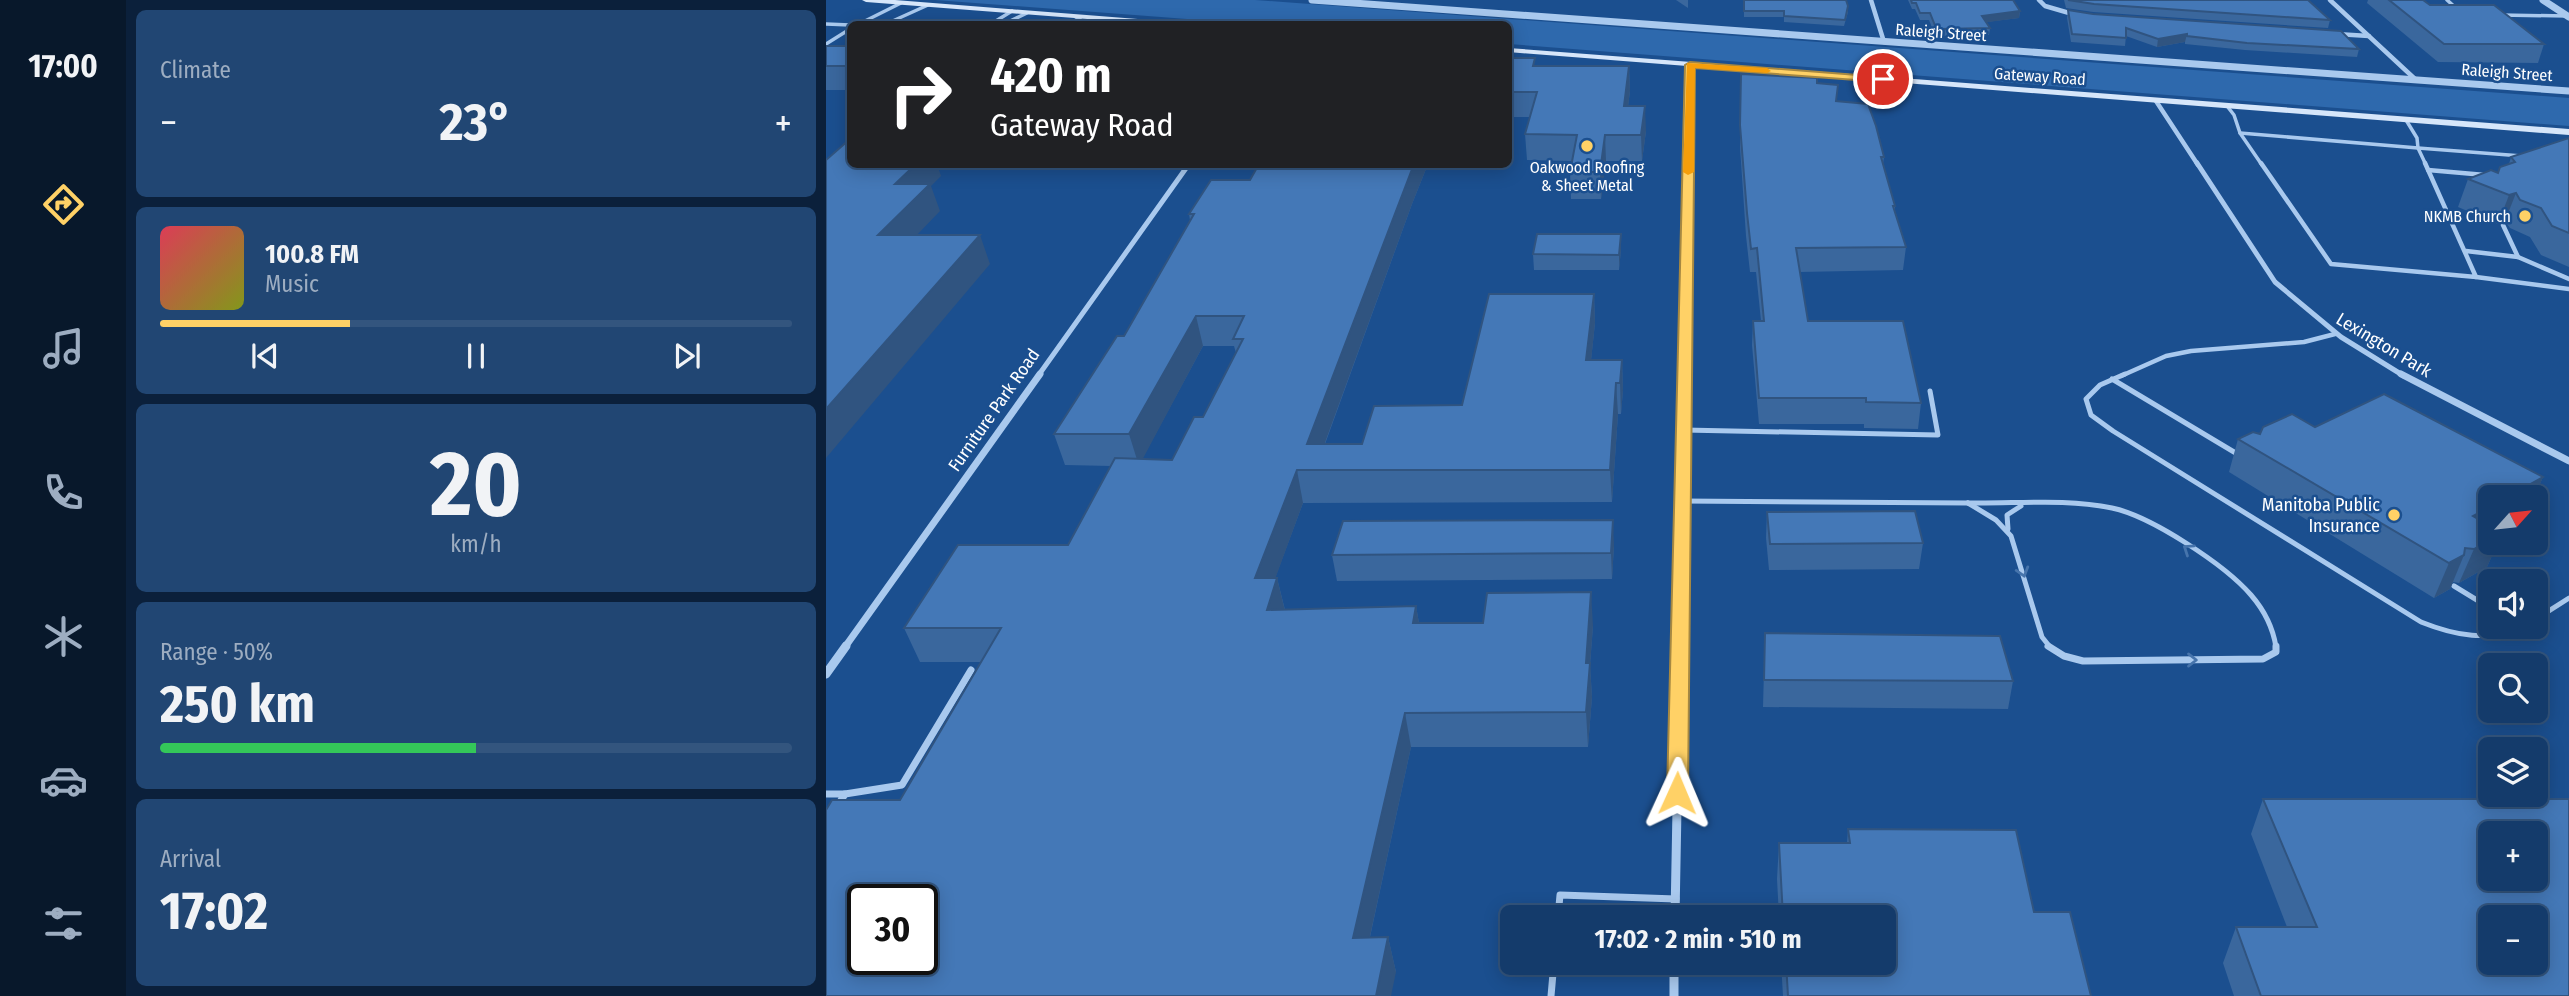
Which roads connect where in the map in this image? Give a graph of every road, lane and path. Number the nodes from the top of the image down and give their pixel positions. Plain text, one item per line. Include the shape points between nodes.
1 (866, 0) edge
2 (1312, 0) edge
3 (1871, 0) edge
4 (2039, 0) edge
5 (2330, 0) edge
6 (2447, 0) edge
7 (2543, 0) edge
8 (901, 3) junction
9 (928, 5) junction
10 (2459, 10) edge
11 (1012, 12) junction
12 (1027, 13) junction
13 (2490, 15) edge
14 (2082, 16) edge
15 (1081, 17) junction
16 (2568, 17) edge
17 (865, 21) edge
18 (893, 21) edge
19 (996, 21) edge
20 (1010, 21) edge
21 (1074, 21) edge
22 (1135, 21) edge
23 (826, 24) edge
24 (847, 27) edge
25 (847, 29) edge
26 (2328, 33) edge
27 (2370, 36) junction
28 (1884, 42) junction
29 (826, 44) edge
30 (1512, 50) edge
31 (1690, 65) junction
32 (2416, 79) junction
33 (2569, 91) edge
34 (2156, 101) junction
35 (2227, 106) junction
36 (2406, 120) junction
37 (2569, 132) edge
38 (2240, 133) junction
39 (2417, 148) junction
40 (2524, 156) edge
41 (1186, 168) edge
42 (2428, 170) junction
43 (2473, 174) junction
44 (2494, 175) edge
45 (2480, 185) edge
46 (2503, 225) dead end
47 (2466, 251) junction
48 (2518, 257) junction
49 (2476, 277) junction
50 (2569, 279) edge
51 (2569, 289) edge
52 (2335, 334) junction
53 (2112, 379) junction
54 (1930, 391) dead end
55 (1684, 430) junction
56 (2569, 461) edge
57 (2249, 462) edge
58 (1682, 501) junction
59 (1968, 503) junction
60 (2031, 503) junction
61 (2008, 531) junction
62 (2454, 586) edge
63 (2569, 598) edge
64 (2478, 601) edge
65 (2548, 611) edge
66 (2478, 636) edge
67 (971, 670) dead end
68 (826, 674) edge
69 (826, 794) edge
70 (845, 794) junction
71 (832, 815) edge
72 (1675, 899) junction
73 (1559, 905) edge
74 (1675, 905) edge
75 (1553, 975) edge
76 (1674, 975) edge
77 (1551, 996) edge
78 (1674, 996) edge

1 - 8 main road
2 - 28 street, Raleigh Street
3 - 28 street
4 - 14 street via 2056,11
5 - 27 street
6 - 10 lane
7 - 16 street
8 - 9 main road
8 - 17 lane
9 - 11 main road
9 - 18 lane
11 - 12 main road
11 - 19 lane
12 - 15 main road
12 - 20 lane
13 - 16 lane
15 - 21 lane
15 - 22 main road
23 - 24 lane
25 - 29 lane
26 - 27 street
27 - 32 street
28 - 32 street, Raleigh Street
30 - 31 main road, Gateway Road
31 - 34 main road, Gateway Road
31 - 55 street
32 - 33 street, Raleigh Street
34 - 35 main road, Gateway Road
34 - 52 street, Lexington Park via 2275,282
35 - 36 main road, Gateway Road
35 - 38 lane
36 - 37 main road, Gateway Road
36 - 39 lane via 2417,138
38 - 39 lane
38 - 49 lane via 2331,264
39 - 40 lane
39 - 42 lane
41 - 68 street, Furniture Park Road
42 - 43 lane
42 - 47 lane
43 - 44 lane
43 - 45 lane
46 - 48 lane
47 - 48 lane
47 - 49 lane
48 - 50 lane
49 - 51 lane
52 - 53 lane via 2304,342 2166,356
52 - 56 street, Lexington Park
53 - 57 lane
53 - 66 lane via 2086,399 2091,415 2408,615 2434,628
54 - 55 lane via 1938,435
55 - 58 street
58 - 59 lane
58 - 72 street
59 - 60 lane
59 - 61 lane
60 - 61 lane via 2007,515
61 -> 60 lane via 2042,637 2058,654 2083,661 2235,660 2263,659 2276,652 2274,635 2249,592 2152,524 2114,508
62 - 64 lane
63 - 65 lane
67 - 70 lane via 902,785
69 - 70 lane
70 - 71 lane
72 - 73 lane via 1560,895
72 - 74 street
75 - 77 lane
76 - 78 street

